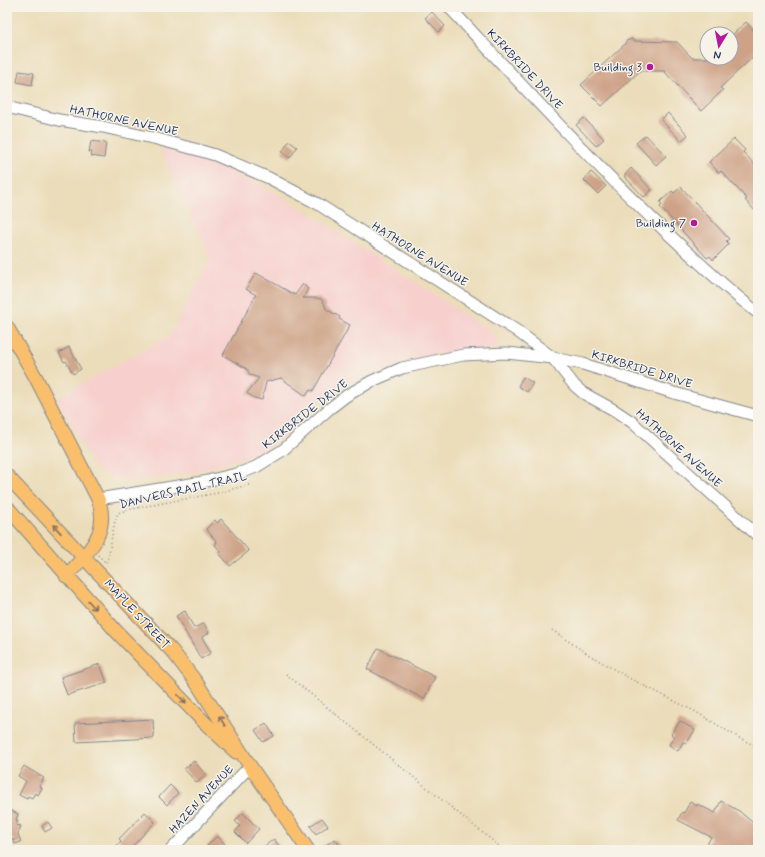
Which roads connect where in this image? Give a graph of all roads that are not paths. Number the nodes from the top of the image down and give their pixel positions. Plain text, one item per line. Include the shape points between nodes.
1 (448, 7) edge
2 (7, 108) edge
3 (758, 313) edge
4 (7, 326) edge
5 (553, 358) junction
6 (758, 416) edge
7 (7, 476) edge
8 (98, 499) junction
9 (7, 507) edge
10 (758, 536) edge
11 (88, 553) junction
12 (66, 576) junction
13 (250, 766) junction
14 (171, 850) edge
15 (308, 850) edge

1 - 3 street, KIRKBRIDE DRIVE via 631,199 724,286
2 - 5 street, HATHORNE AVENUE via 157,139 215,155 269,178 318,204 517,331
4 - 8 main road
5 - 6 street, KIRKBRIDE DRIVE via 583,364
5 - 8 street, KIRKBRIDE DRIVE via 506,353 463,355 402,368 346,396 291,444 256,467 216,480
5 - 10 street, HATHORNE AVENUE via 583,393 632,422
11 -> 7 main road, MAPLE STREET
8 - 11 main road via 102,522 99,534
9 - 12 main road, MAPLE STREET
11 - 12 main road
13 -> 11 main road, MAPLE STREET via 173,652
12 -> 13 main road, MAPLE STREET via 116,632
13 - 14 street, HAZEN AVENUE
13 - 15 main road, MAPLE STREET

